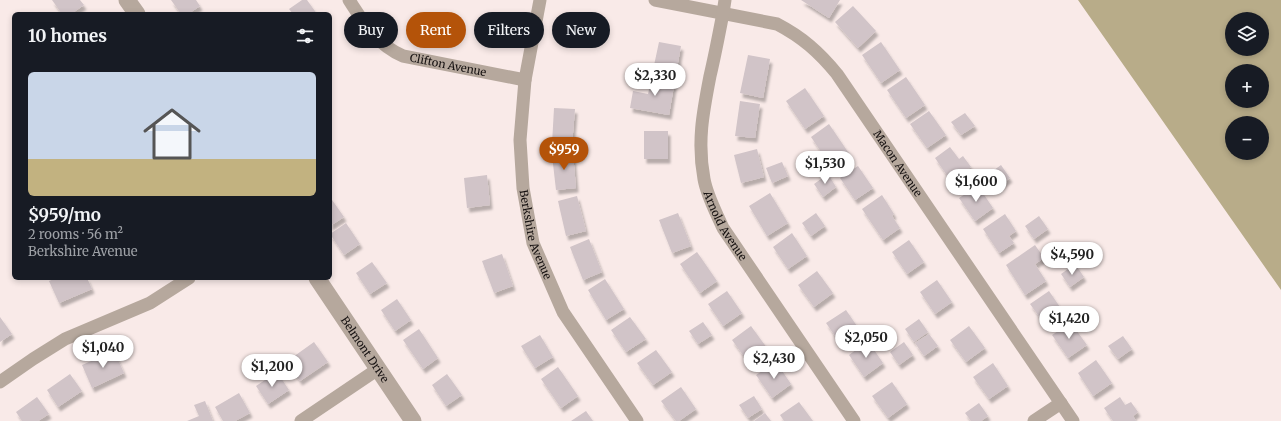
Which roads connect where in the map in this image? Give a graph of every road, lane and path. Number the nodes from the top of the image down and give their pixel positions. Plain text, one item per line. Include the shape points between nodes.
1 (127, 0) edge
2 (349, 0) edge
3 (540, 0) edge
4 (655, 0) edge
5 (724, 6) edge
6 (136, 12) edge
7 (524, 80) junction
8 (186, 280) edge
9 (318, 280) edge
10 (378, 369) junction
11 (0, 382) edge
12 (1060, 403) junction
13 (301, 421) edge
14 (413, 421) edge
15 (637, 421) edge
16 (854, 421) edge
17 (1034, 421) edge
18 (1073, 421) edge

1 - 6 street
2 - 7 street, Clifton Avenue via 375,37 398,54
3 - 7 street, Berkshire Avenue
4 - 5 street, Macon Avenue
5 - 12 street, Macon Avenue via 792,32 827,62
5 - 16 street, Arnold Avenue via 701,133 704,180 723,228
7 - 15 street, Berkshire Avenue via 520,140 523,188 533,243 563,312
8 - 11 street via 150,303 65,339
9 - 10 street, Belmont Drive
10 - 13 street
10 - 14 street, Belmont Drive
12 - 17 street
12 - 18 street, Macon Avenue

